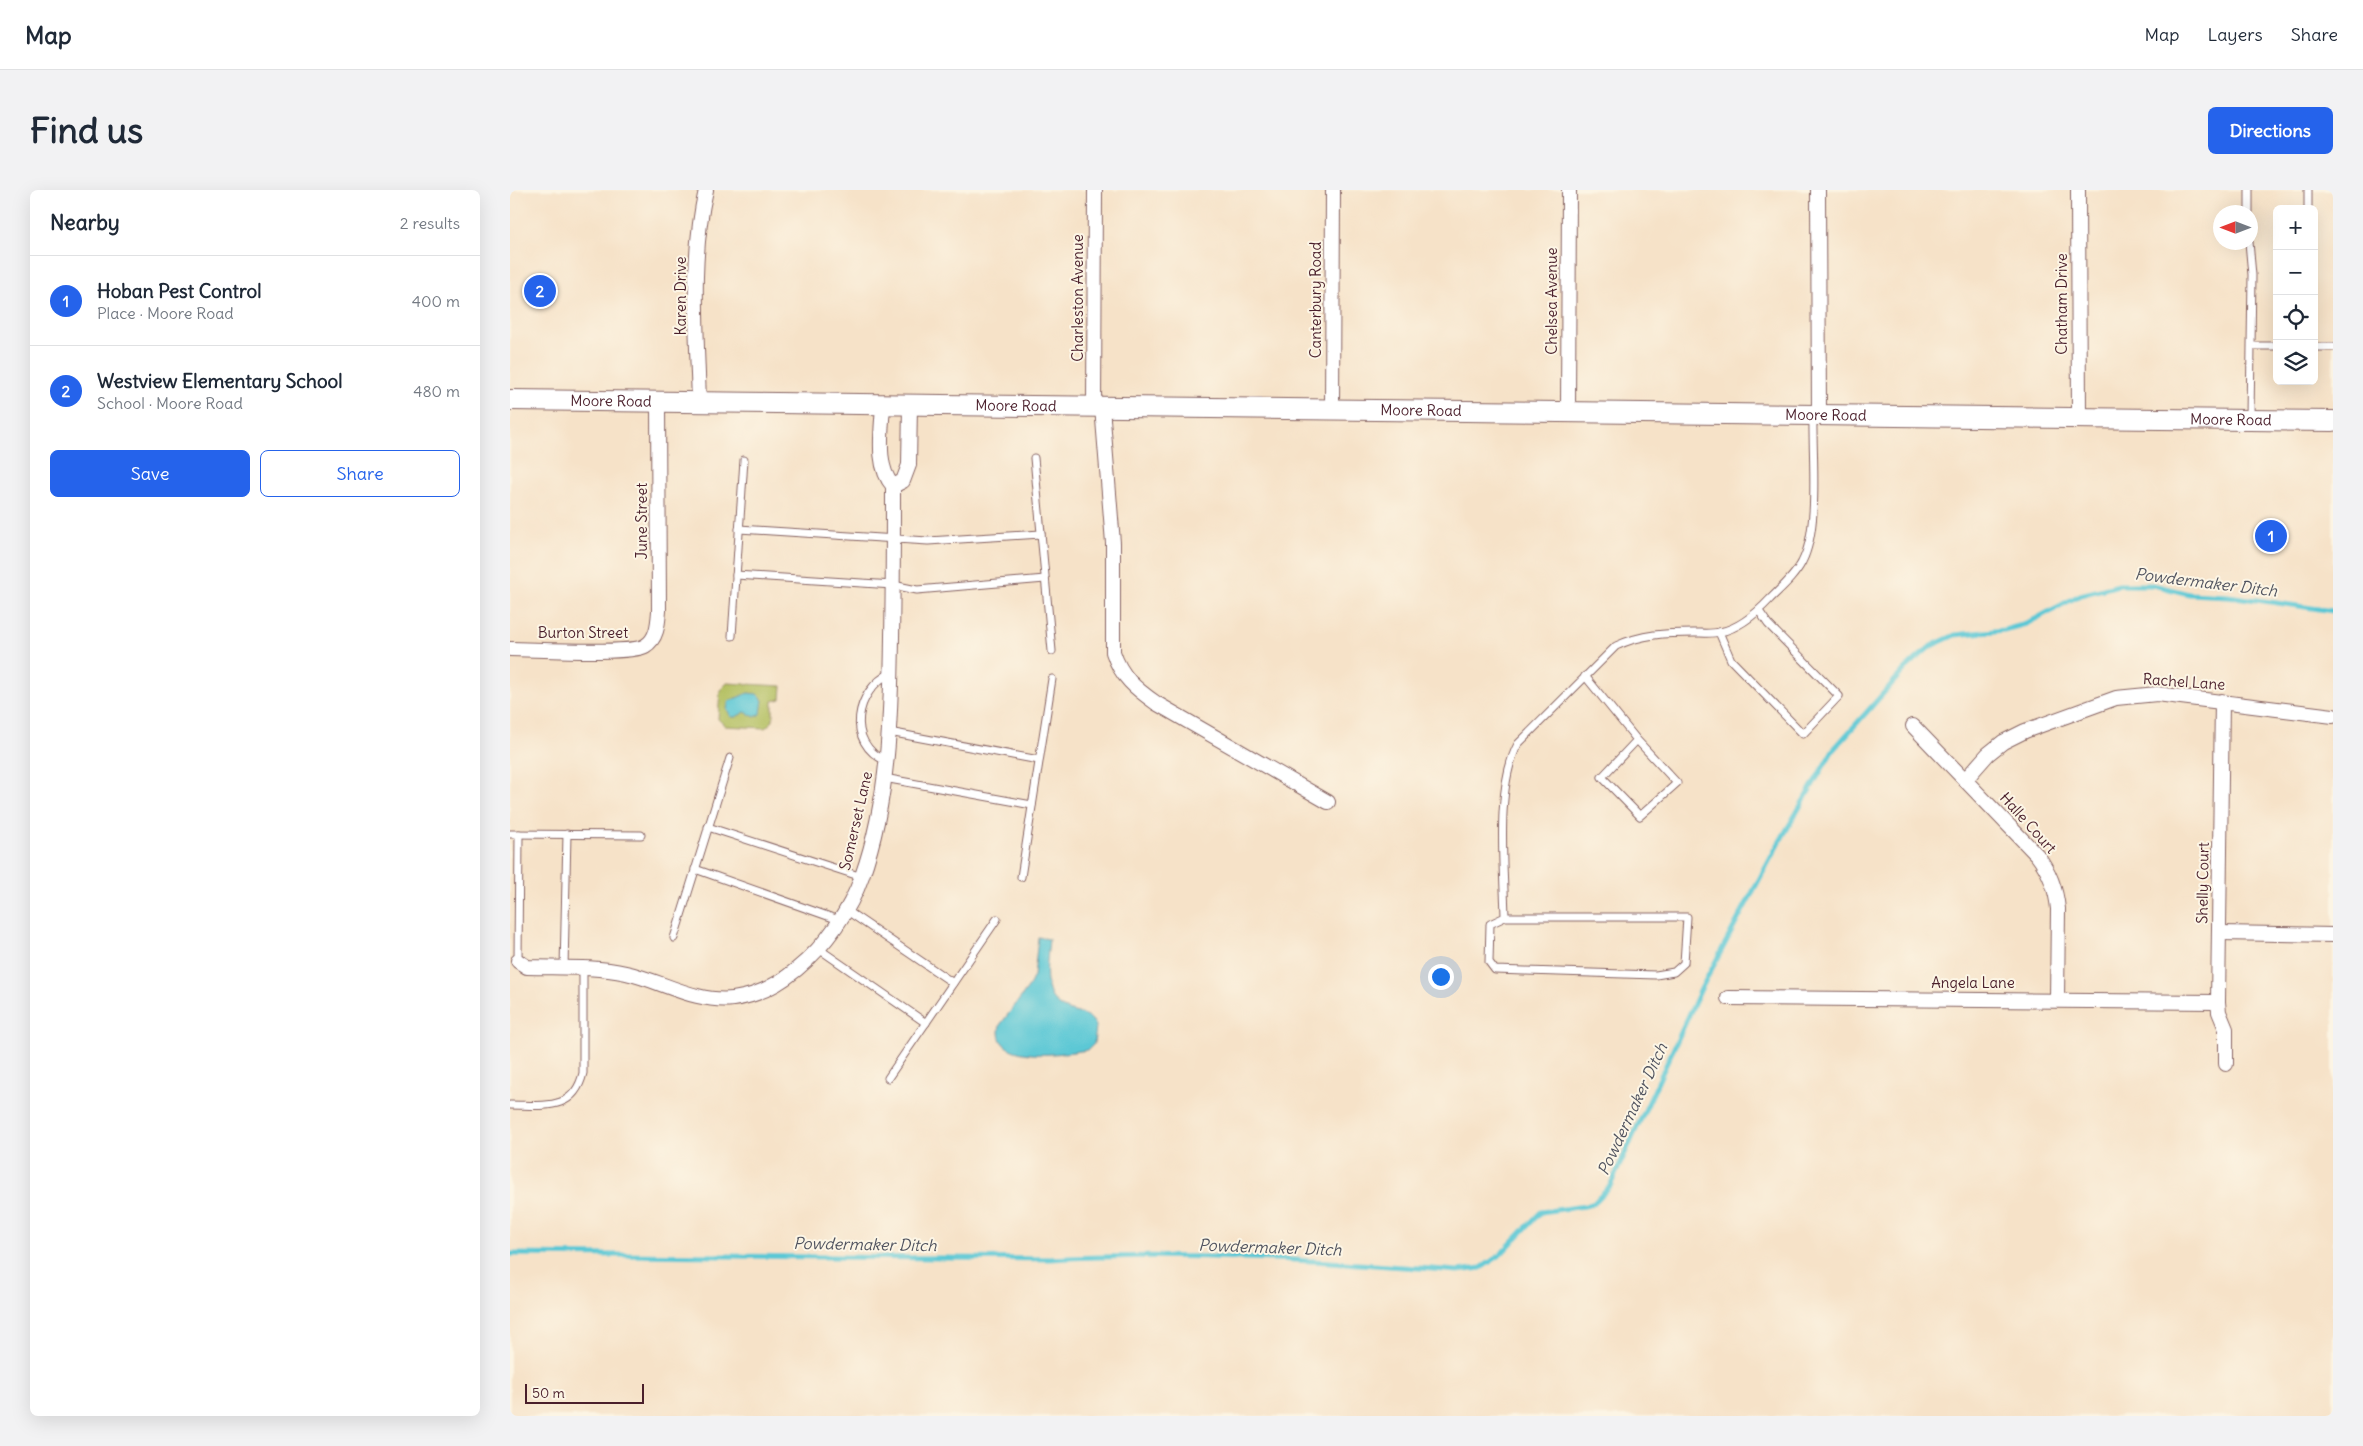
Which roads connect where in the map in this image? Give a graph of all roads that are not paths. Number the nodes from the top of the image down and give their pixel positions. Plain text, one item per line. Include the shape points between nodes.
1 (706, 190) edge
2 (1095, 190) edge
3 (1333, 190) edge
4 (1569, 190) edge
5 (1818, 190) edge
6 (2078, 190) edge
7 (2249, 190) edge
8 (2308, 190) edge
9 (2249, 205) edge
10 (2308, 205) edge
11 (2250, 250) edge
12 (2252, 346) junction
13 (2273, 346) edge
14 (2318, 347) edge
15 (2333, 347) edge
16 (510, 400) edge
17 (658, 402) junction
18 (699, 402) junction
19 (883, 404) junction
20 (910, 405) junction
21 (1098, 407) junction
22 (1332, 410) junction
23 (1568, 412) junction
24 (1816, 415) junction
25 (2079, 418) junction
26 (2250, 420) junction
27 (2333, 421) edge
28 (1034, 458) dead end
29 (744, 460) dead end
30 (893, 486) junction
31 (739, 529) junction
32 (1041, 534) junction
33 (893, 539) junction
34 (736, 576) junction
35 (1046, 579) junction
36 (893, 585) junction
37 (1759, 611) junction
38 (1719, 632) junction
39 (732, 636) dead end
40 (653, 639) joint
41 (510, 649) edge
42 (1052, 651) dead end
43 (891, 673) junction
44 (1585, 676) junction
45 (1052, 678) dead end
46 (2222, 701) junction
47 (2333, 716) edge
48 (1913, 726) dead end
49 (889, 732) junction
50 (1637, 740) junction
51 (730, 758) dead end
52 (1039, 760) junction
53 (886, 761) junction
54 (884, 778) junction
55 (1965, 780) junction
56 (1328, 802) dead end
57 (1032, 805) junction
58 (708, 827) junction
59 (510, 834) edge
60 (519, 834) junction
61 (567, 834) junction
62 (641, 835) dead end
63 (695, 869) junction
64 (862, 877) junction
65 (1021, 877) dead end
66 (842, 915) junction
67 (1505, 917) junction
68 (996, 919) dead end
69 (2219, 933) junction
70 (2333, 935) edge
71 (674, 938) dead end
72 (819, 949) junction
73 (518, 962) joint
74 (564, 968) junction
75 (583, 969) junction
76 (953, 983) junction
77 (1728, 998) dead end
78 (2057, 1000) junction
79 (2218, 1002) junction
80 (926, 1023) junction
81 (2226, 1064) dead end
82 (888, 1078) dead end
83 (510, 1106) edge

1 - 18 street, Karen Drive via 698,230 697,258
2 - 21 street, Charleston Avenue
3 - 22 street, Canterbury Road
4 - 23 street, Chelsea Avenue
5 - 24 street
6 - 25 street, Chatham Drive
7 - 9 lane
8 - 10 lane
11 - 12 lane
12 - 13 lane
12 - 26 lane
14 - 15 lane
16 - 17 street, Moore Road
17 - 18 street, Moore Road
17 - 40 street, June Street via 659,612
18 - 19 street, Moore Road
19 - 20 street, Moore Road
19 - 30 street, Somerset Lane via 882,465
20 - 21 street, Moore Road
20 - 30 street via 910,465 903,481
21 - 22 street, Moore Road
21 - 56 street, Charleston Avenue via 1113,543 1113,643 1117,665 1135,689 1156,703
22 - 23 street, Moore Road
23 - 24 street, Moore Road
24 - 25 street, Moore Road
24 - 37 lane via 1810,540 1802,562
25 - 26 street, Moore Road
26 - 27 street, Moore Road
28 - 32 lane
29 - 31 lane
30 - 33 street, Somerset Lane
31 - 33 lane
31 - 34 lane
32 - 33 lane via 928,541
32 - 35 lane
33 - 36 street, Somerset Lane
34 - 36 lane
34 - 39 lane
35 - 36 lane via 917,590
35 - 42 lane
36 - 43 street, Somerset Lane
37 - 38 lane via 1735,628
37 - 38 lane via 1839,696 1803,734 1731,660
38 - 44 lane via 1655,634 1634,638 1616,646
40 - 41 street, Burton Street via 646,646 625,650
43 - 49 street, Somerset Lane
43 - 53 lane via 878,679 869,690 861,707 859,723 862,739 870,751
44 - 50 lane
44 - 67 lane via 1518,744 1510,758 1504,806
45 - 52 lane
46 - 47 street, Rachel Lane
46 - 55 street, Rachel Lane via 2143,694 2104,702 2025,730 2003,742
46 - 69 street, Shelly Court
48 - 55 street, Halle Court
49 - 52 lane
49 - 53 street, Somerset Lane
50 - 50 lane via 1677,782 1640,816 1602,777
51 - 58 lane
52 - 57 lane
53 - 54 street, Somerset Lane
54 - 57 lane
54 - 64 street, Somerset Lane
55 - 78 street, Halle Court via 2037,855 2050,876 2058,910
57 - 65 lane
58 - 63 lane
58 - 64 lane
59 - 60 lane
60 - 61 lane
60 - 73 lane
61 - 62 lane
61 - 74 lane
63 - 66 lane
63 - 71 lane
64 - 66 street, Somerset Lane
66 - 72 street, Somerset Lane
66 - 76 lane
67 - 67 lane via 1490,924 1489,962 1495,970 1656,975 1674,972 1684,963 1687,917
68 - 76 lane
69 - 70 street
69 - 79 street, Shelly Court
72 - 75 street, Somerset Lane via 771,987 734,999 702,998 625,973
72 - 80 lane
73 - 74 street, Somerset Lane via 527,967
74 - 75 street, Somerset Lane
75 - 83 lane via 583,1073 580,1085 560,1103
76 - 80 lane
77 - 78 street, Angela Lane
78 - 79 street, Angela Lane
79 - 81 street, Shelly Court via 2226,1029
80 - 82 lane

